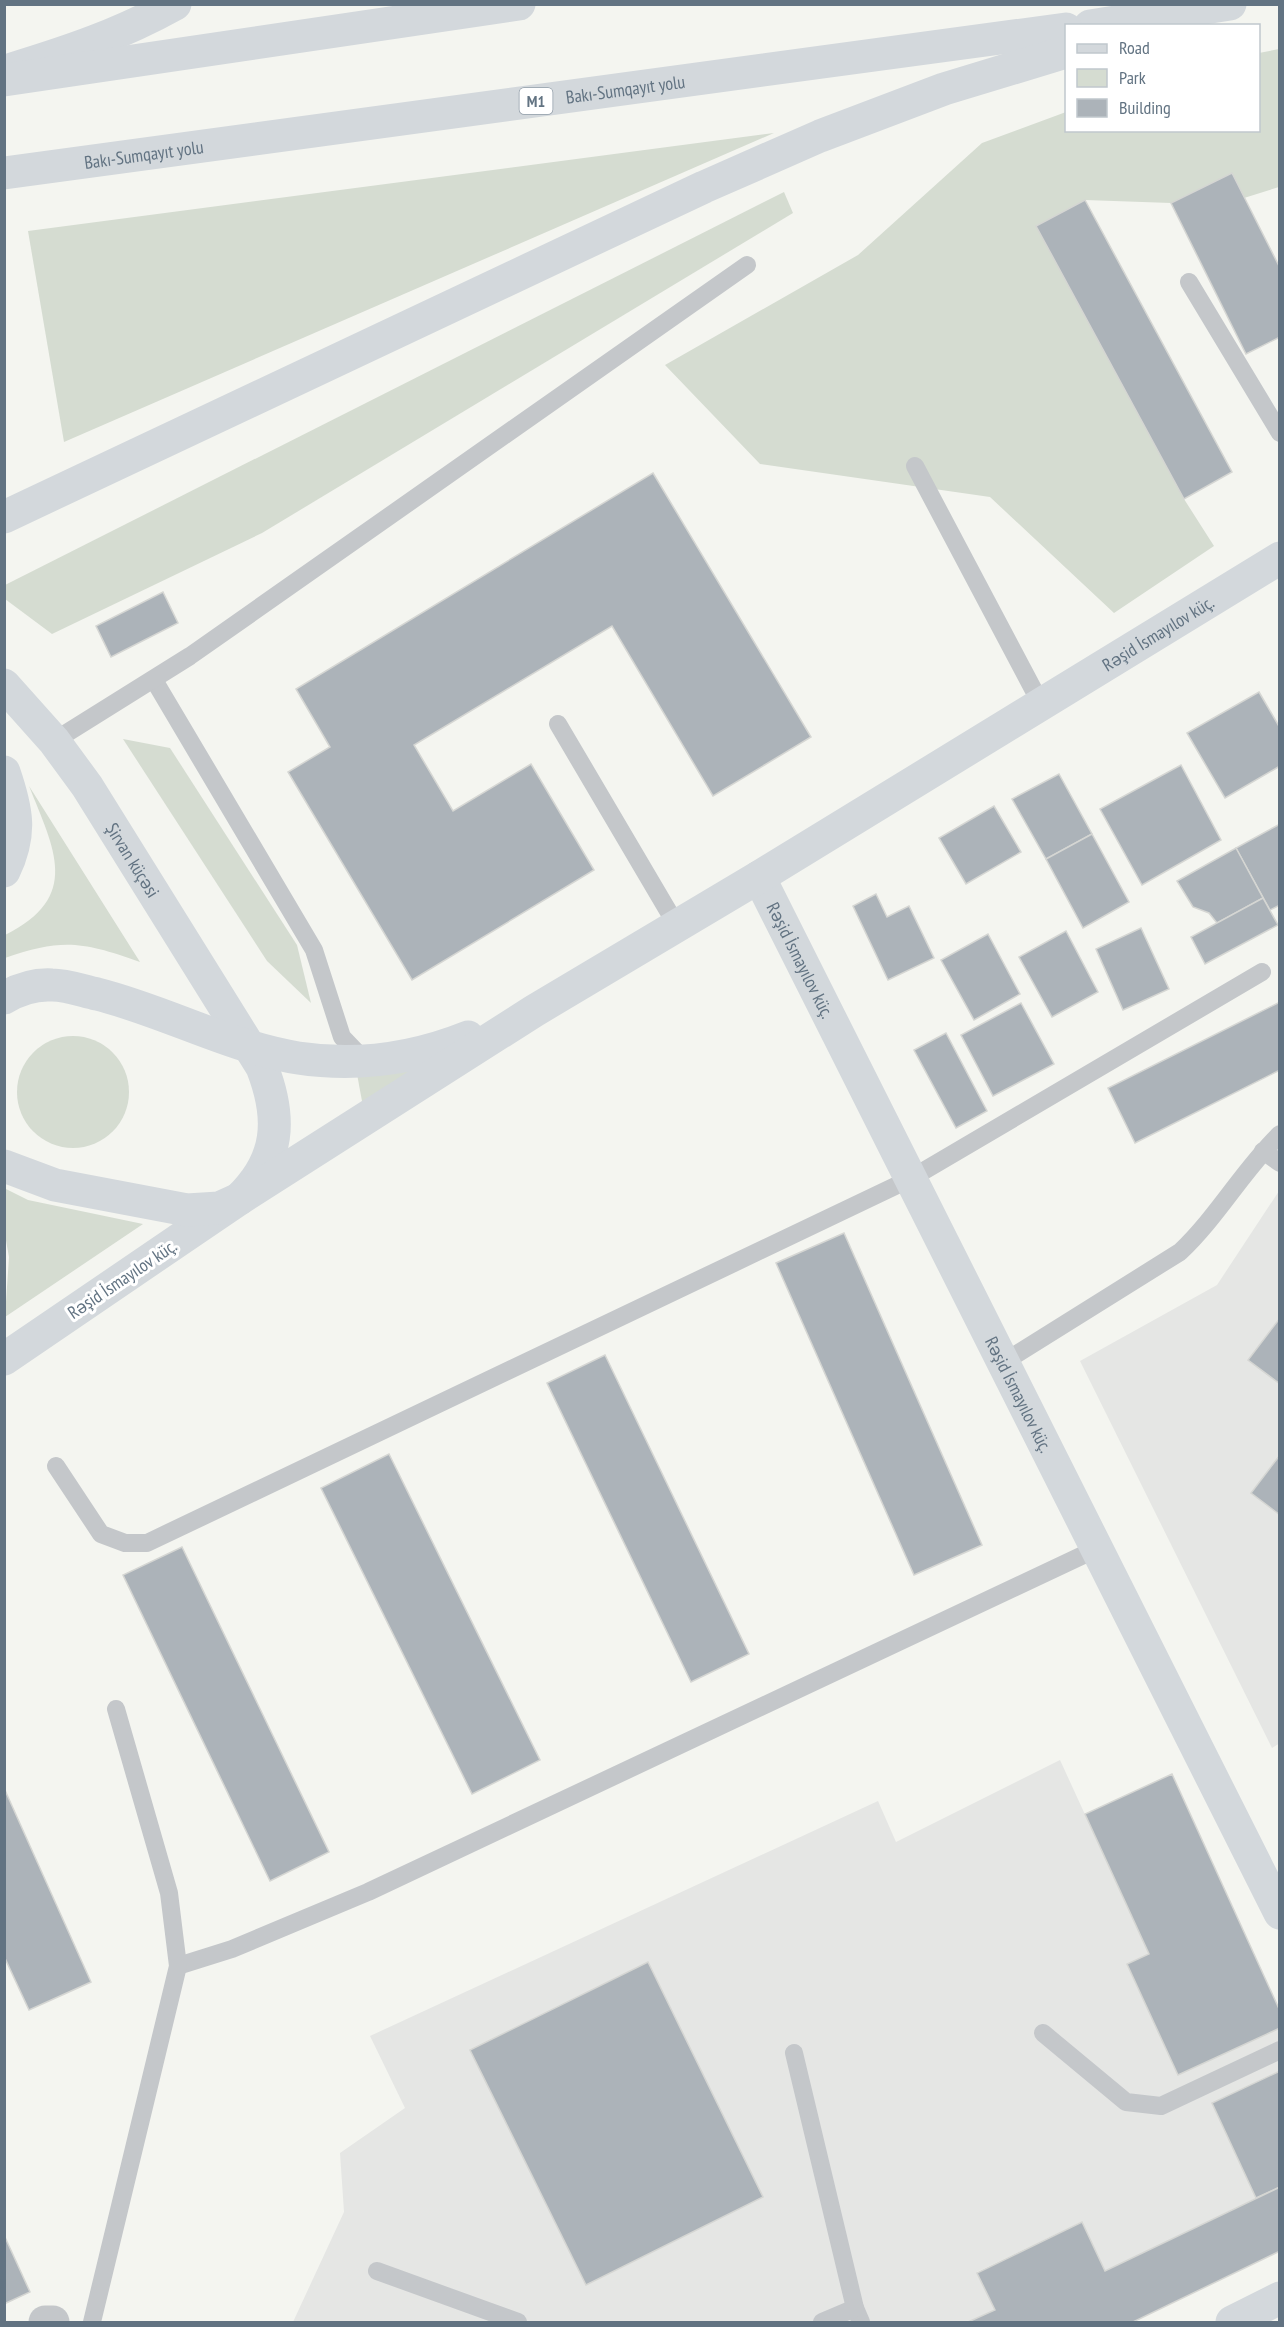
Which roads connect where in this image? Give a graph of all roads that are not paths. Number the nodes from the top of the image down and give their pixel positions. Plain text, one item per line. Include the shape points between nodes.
1 (175, 4) edge
2 (519, 4) edge
3 (1216, 7) edge
4 (1103, 24) edge
5 (1159, 24) edge
6 (1065, 29) edge
7 (1065, 52) edge
8 (4, 71) edge
9 (4, 80) edge
10 (4, 173) edge
11 (747, 265) dead end
12 (1189, 282) dead end
13 (1280, 433) edge
14 (915, 466) dead end
15 (4, 517) edge
16 (1280, 558) edge
17 (154, 680) junction
18 (4, 685) edge
19 (1041, 704) junction
20 (558, 724) dead end
21 (54, 741) junction
22 (4, 772) edge
23 (4, 871) edge
24 (759, 877) junction
25 (677, 926) junction
26 (1262, 972) dead end
27 (4, 998) edge
28 (534, 1011) junction
29 (248, 1044) junction
30 (366, 1062) junction
31 (1280, 1134) edge
32 (1263, 1151) junction
33 (1280, 1163) edge
34 (4, 1166) edge
35 (910, 1179) junction
36 (239, 1199) junction
37 (4, 1359) edge
38 (1004, 1362) junction
39 (56, 1466) dead end
40 (1096, 1549) junction
41 (116, 1709) dead end
42 (1280, 1913) edge
43 (178, 1966) junction
44 (1043, 2033) dead end
45 (1280, 2050) edge
46 (795, 2053) dead end
47 (377, 2271) dead end
48 (1280, 2298) edge
49 (858, 2315) edge
50 (45, 2322) edge
51 (53, 2322) edge
52 (92, 2322) edge
53 (518, 2322) edge
54 (822, 2322) edge
55 (1232, 2322) edge

1 - 8 main road via 94,44
2 - 9 main road
3 - 4 main road
3 - 5 main road
6 - 10 main road, Bakı-Sumqayıt yolu / M1
7 - 15 main road via 945,89 820,136
11 - 17 lane
12 - 13 lane
14 - 19 lane
16 - 19 main road, Rəşid İsmayılov küç.
17 - 21 lane
17 - 30 lane via 314,950 342,1037
18 - 21 main road, Şirvan küçəsi
19 - 24 main road, Rəşid İsmayılov küç.
20 - 25 lane
21 - 29 main road, Şirvan küçəsi via 87,786
22 - 23 main road via 15,803 17,829 14,851
24 - 25 main road, Rəşid İsmayılov küç.
24 - 35 main road, Rəşid İsmayılov küç.
25 - 28 main road, Rəşid İsmayılov küç.
26 - 35 lane
27 - 29 main road via 25,987 68,987 124,1001
28 - 30 main road via 430,1052
28 - 36 main road
29 - 30 main road via 298,1058
29 - 36 main road, Şirvan küçəsi via 270,1089 275,1128 267,1162 252,1187
31 - 32 lane
32 - 33 lane
32 - 38 lane via 1203,1230 1180,1252
34 - 36 main road via 55,1185 187,1210 219,1208
35 - 38 main road, Rəşid İsmayılov küç.
35 - 39 lane via 147,1543 125,1543 102,1534
36 - 37 main road, Rəşid İsmayılov küç.
38 - 40 main road, Rəşid İsmayılov küç.
40 - 42 main road, Rəşid İsmayılov küç.
40 - 43 lane via 368,1892 232,1949
41 - 43 lane via 169,1893
43 - 52 lane
44 - 45 lane via 1126,2102 1161,2106
46 - 49 lane
47 - 53 lane
48 - 55 main road
49 - 54 lane
50 - 51 street

